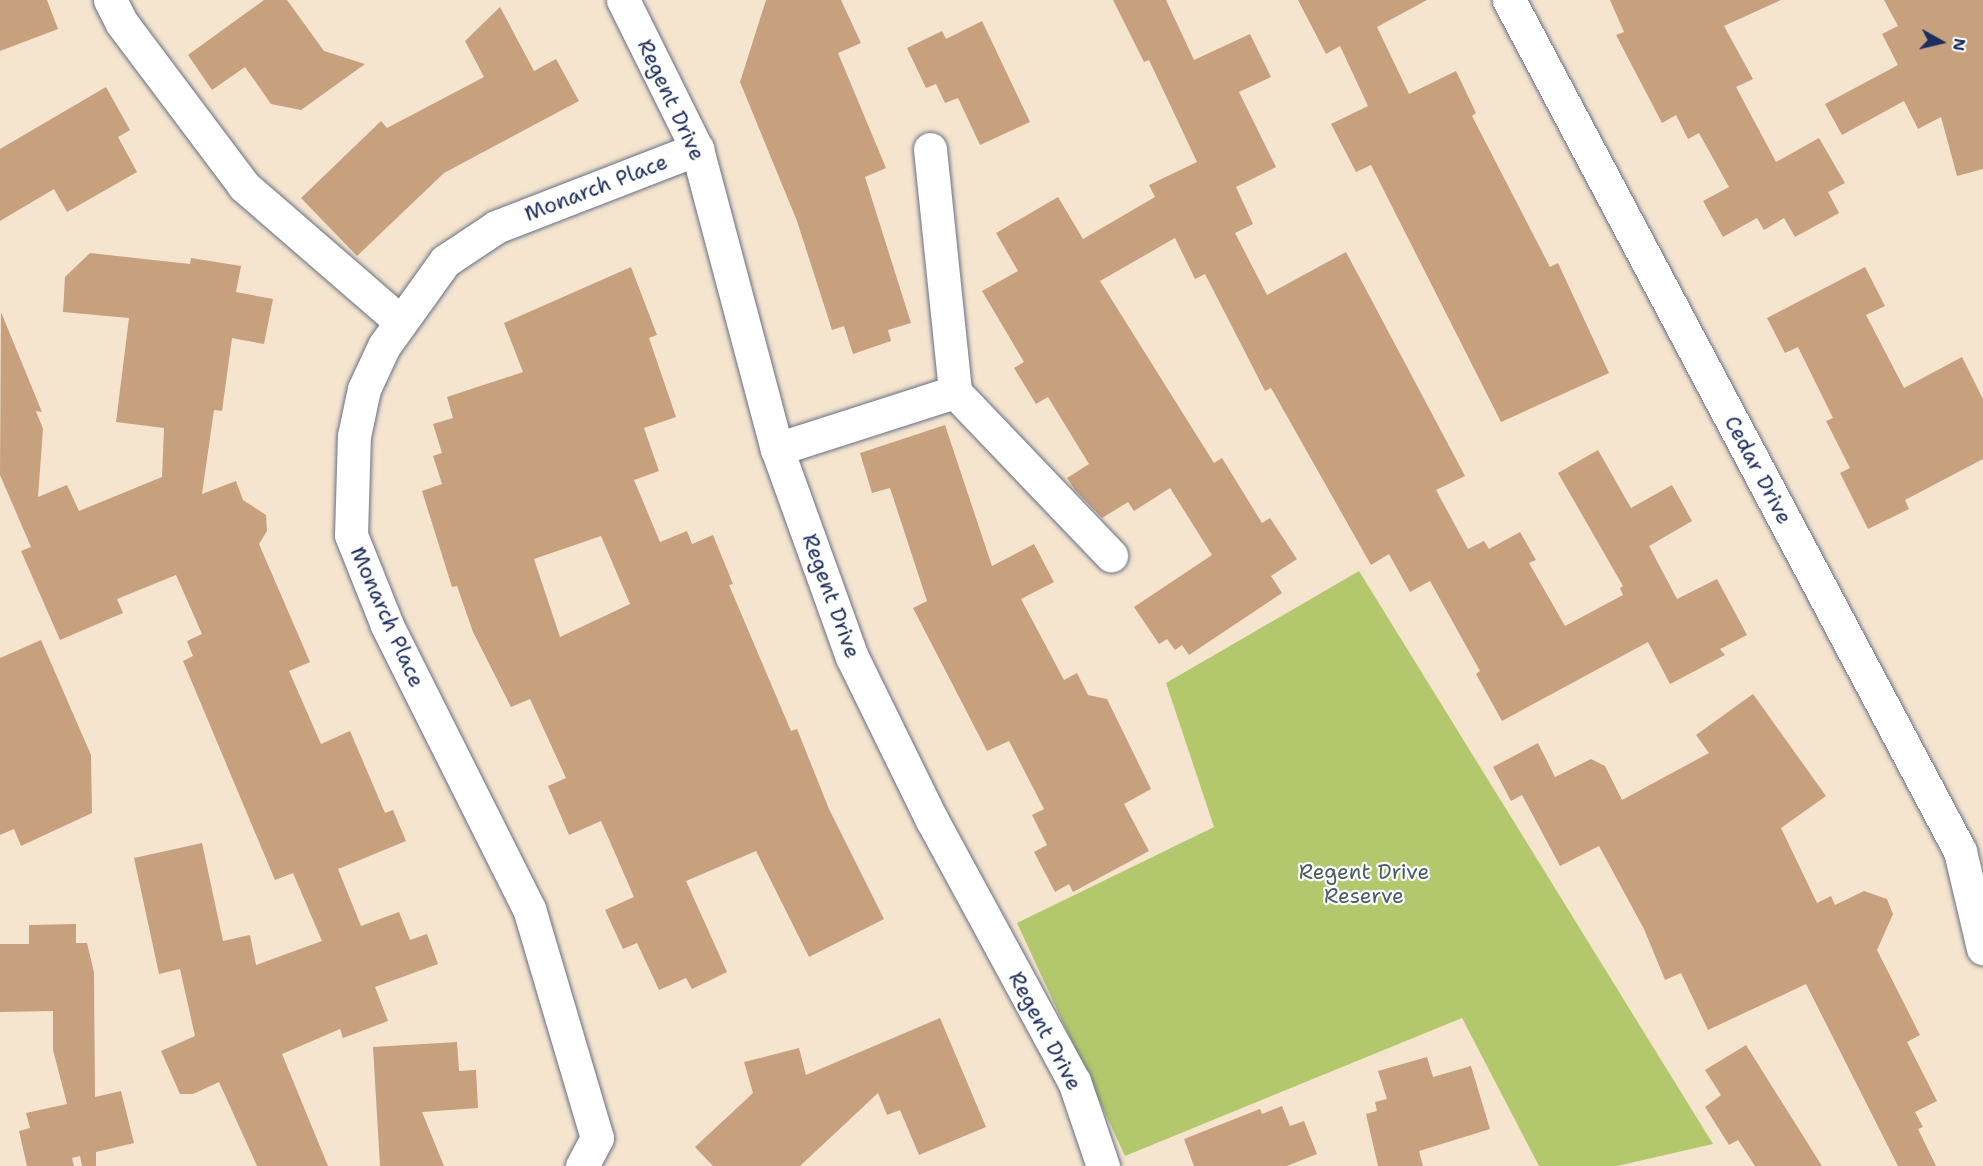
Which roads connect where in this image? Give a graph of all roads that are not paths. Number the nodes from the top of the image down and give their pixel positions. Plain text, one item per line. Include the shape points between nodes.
1 (110, 0) edge
2 (623, 0) edge
3 (1509, 0) edge
4 (697, 149) junction
5 (930, 149) dead end
6 (400, 321) junction
7 (955, 392) junction
8 (777, 449) junction
9 (1111, 555) dead end
10 (1983, 948) edge
11 (582, 1166) edge
12 (1103, 1166) edge

1 - 6 street via 121,22 244,186
2 - 4 street, Regent Drive
3 - 10 street, Cedar Drive via 1960,851
4 - 6 street, Monarch Place via 496,227 445,261
4 - 8 street, Regent Drive
5 - 7 street
6 - 11 street, Monarch Place via 364,389 354,436 351,536 387,625 529,909 597,1138
7 - 8 street
7 - 9 street
8 - 12 street, Regent Drive via 852,657 932,820 1074,1081

